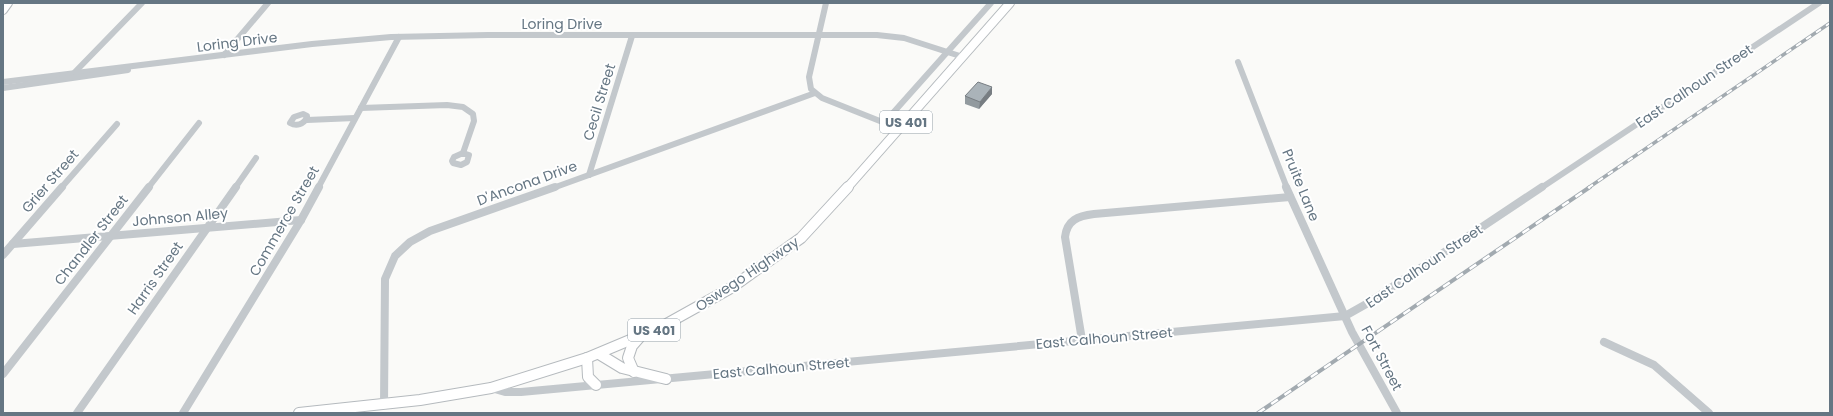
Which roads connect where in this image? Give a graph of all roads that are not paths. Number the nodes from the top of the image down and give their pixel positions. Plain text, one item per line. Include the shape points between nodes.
1 (8, 3) edge
2 (142, 3) edge
3 (268, 3) edge
4 (826, 3) edge
5 (991, 3) edge
6 (1010, 3) edge
7 (1819, 3) edge
8 (3, 10) edge
9 (819, 35) junction
10 (632, 36) junction
11 (399, 37) junction
12 (947, 51) junction
13 (224, 56) junction
14 (963, 56) junction
15 (1238, 62) dead end
16 (160, 64) junction
17 (75, 72) junction
18 (68, 80) junction
19 (3, 82) edge
20 (3, 88) edge
21 (815, 93) junction
22 (361, 108) junction
23 (355, 118) junction
24 (307, 120) dead end
25 (199, 123) dead end
26 (884, 123) junction
27 (117, 124) dead end
28 (900, 129) junction
29 (464, 153) dead end
30 (256, 158) dead end
31 (589, 175) junction
32 (1290, 197) junction
33 (301, 220) junction
34 (207, 228) junction
35 (111, 236) junction
36 (13, 244) junction
37 (3, 255) edge
38 (1345, 316) junction
39 (641, 336) junction
40 (1082, 340) junction
41 (1604, 342) dead end
42 (600, 354) junction
43 (587, 358) junction
44 (634, 372) junction
45 (3, 374) edge
46 (666, 379) junction
47 (596, 385) junction
48 (491, 388) junction
49 (384, 405) junction
50 (77, 413) edge
51 (183, 413) edge
52 (299, 413) edge
53 (1397, 413) edge
54 (1709, 413) edge

1 - 8 main road
2 - 17 street
3 - 13 street
4 - 9 street
5 - 12 street
6 - 14 main road, Oswego Highway / US 401
7 - 38 street, East Calhoun Street
9 - 10 street, Loring Drive
9 - 12 street, Loring Drive via 892,36 918,41
9 - 21 street via 809,77 809,86
10 - 11 street, Loring Drive
10 - 31 street, Cecil Street
11 - 13 street, Loring Drive via 326,42
11 - 22 street, Commerce Street
12 - 14 street, Loring Drive
12 - 26 street
13 - 16 street, Loring Drive
14 - 28 main road, Oswego Highway / US 401
15 - 32 street, Pruite Lane
16 - 17 street, Loring Drive
16 - 18 street, Loring Drive
17 - 18 street
17 - 19 street, Loring Drive
18 - 20 street, Loring Drive
21 - 26 street
21 - 31 street, D'Ancona Drive
22 - 23 street, Commerce Street
22 - 29 street via 447,105 463,107 472,114 474,121
23 - 24 street
23 - 33 street, Commerce Street
25 - 35 street, Chandler Street
26 - 28 street
27 - 36 street, Grier Street
28 - 39 main road, Oswego Highway / US 401 via 801,238 731,288
30 - 34 street, Harris Street
31 - 49 street, D'Ancona Drive via 433,231 407,245 397,254 388,268 384,287
32 - 38 street, Pruite Lane
32 - 40 street via 1083,215 1072,220 1065,237
33 - 34 street, Johnson Alley
33 - 51 street, Commerce Street
34 - 35 street, Johnson Alley
34 - 50 street, Harris Street
35 - 36 street, Johnson Alley
35 - 45 street, Chandler Street
36 - 37 street, Grier Street
38 - 40 street, East Calhoun Street
38 - 53 street, Fort Street
39 - 42 main road, Oswego Highway / US 401
39 - 44 main road via 632,346 628,358
40 - 46 street, East Calhoun Street
41 - 54 street via 1654,365
42 - 43 main road, Oswego Highway / US 401
42 - 44 main road via 610,362
43 - 47 main road via 588,377
43 - 48 main road, Oswego Highway / US 401
44 - 46 main road
46 - 47 street, East Calhoun Street
47 - 48 street, East Calhoun Street via 506,392
48 - 49 main road, East Calhoun Street / US 401
49 - 52 main road, East Calhoun Street / US 401

